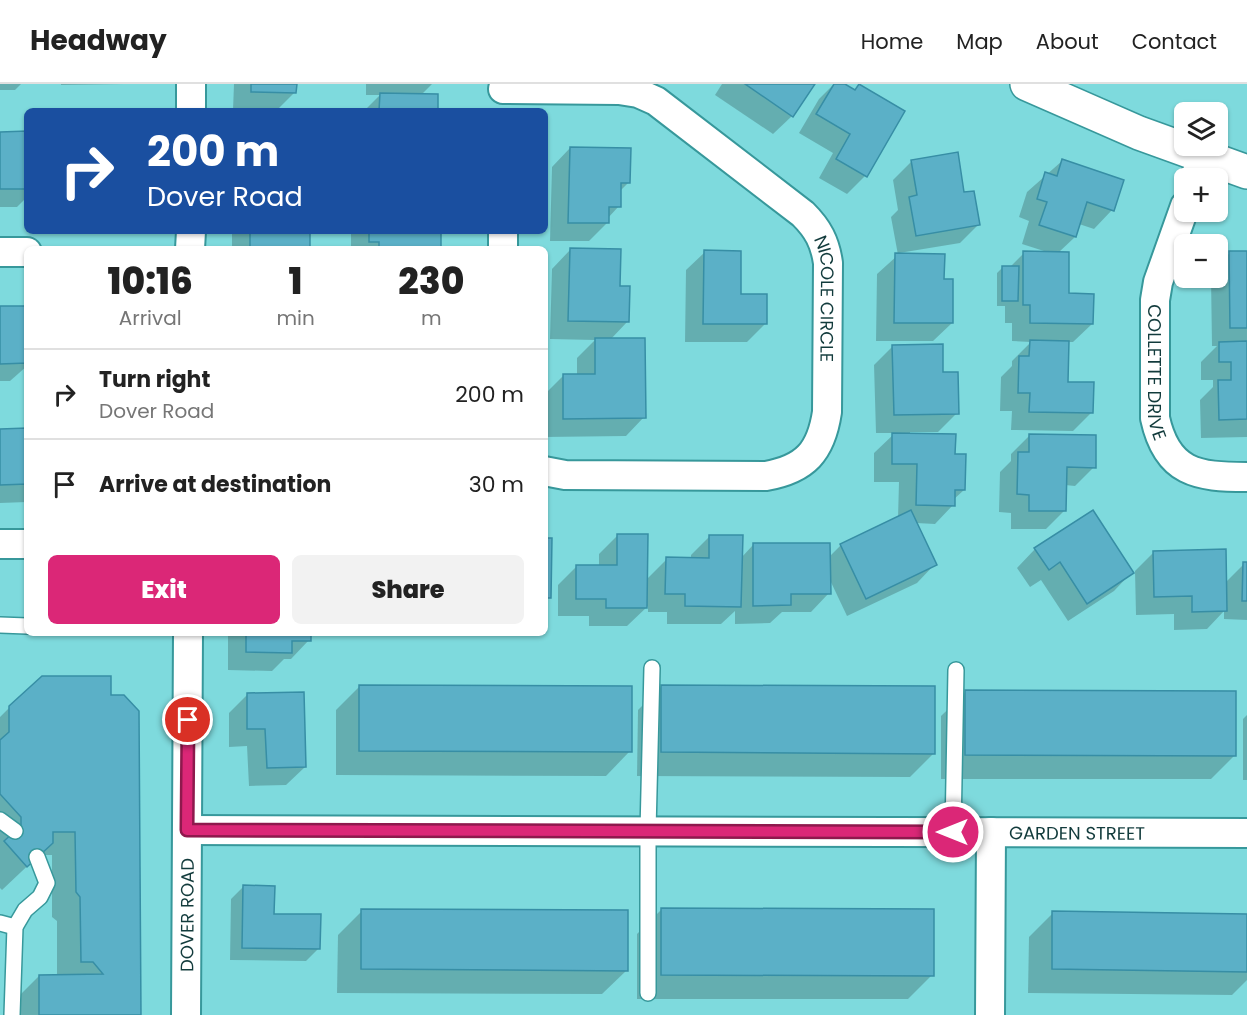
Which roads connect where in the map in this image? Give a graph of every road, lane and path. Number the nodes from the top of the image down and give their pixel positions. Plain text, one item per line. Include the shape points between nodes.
1 (191, 84) edge
2 (1027, 84) edge
3 (503, 95) edge
4 (191, 108) edge
5 (1199, 168) edge
6 (1228, 170) edge
7 (1247, 172) edge
8 (1179, 222) edge
9 (0, 252) edge
10 (24, 252) edge
11 (548, 472) edge
12 (1247, 477) edge
13 (0, 544) edge
14 (24, 544) edge
15 (0, 625) edge
16 (24, 626) edge
17 (188, 636) edge
18 (652, 668) dead end
19 (956, 670) dead end
20 (0, 820) edge
21 (187, 830) junction
22 (15, 831) dead end
23 (648, 831) junction
24 (953, 832) junction
25 (991, 832) junction
26 (1247, 833) edge
27 (37, 857) dead end
28 (7, 925) edge
29 (648, 993) dead end
30 (12, 1015) edge
31 (186, 1015) edge
32 (990, 1015) edge

1 - 4 street
2 - 5 street via 1129,129
3 - 11 street, NICOLE CIRCLE via 619,90 656,101 803,213 816,226 828,262 828,412 825,432 802,463 766,476
6 - 7 street
8 - 12 street, COLLETTE DRIVE via 1155,300 1155,418 1159,437 1183,467 1201,475
9 - 10 street
13 - 14 street
15 - 16 lane
17 - 21 street, DOVER ROAD
18 - 23 lane
19 - 24 lane
20 - 22 lane
21 - 23 street, GARDEN STREET
21 - 31 street, DOVER ROAD
23 - 24 street, GARDEN STREET
23 - 29 lane
24 - 25 street, GARDEN STREET
25 - 26 street, GARDEN STREET
25 - 32 street
27 - 28 lane via 47,883 40,897
28 - 30 lane

